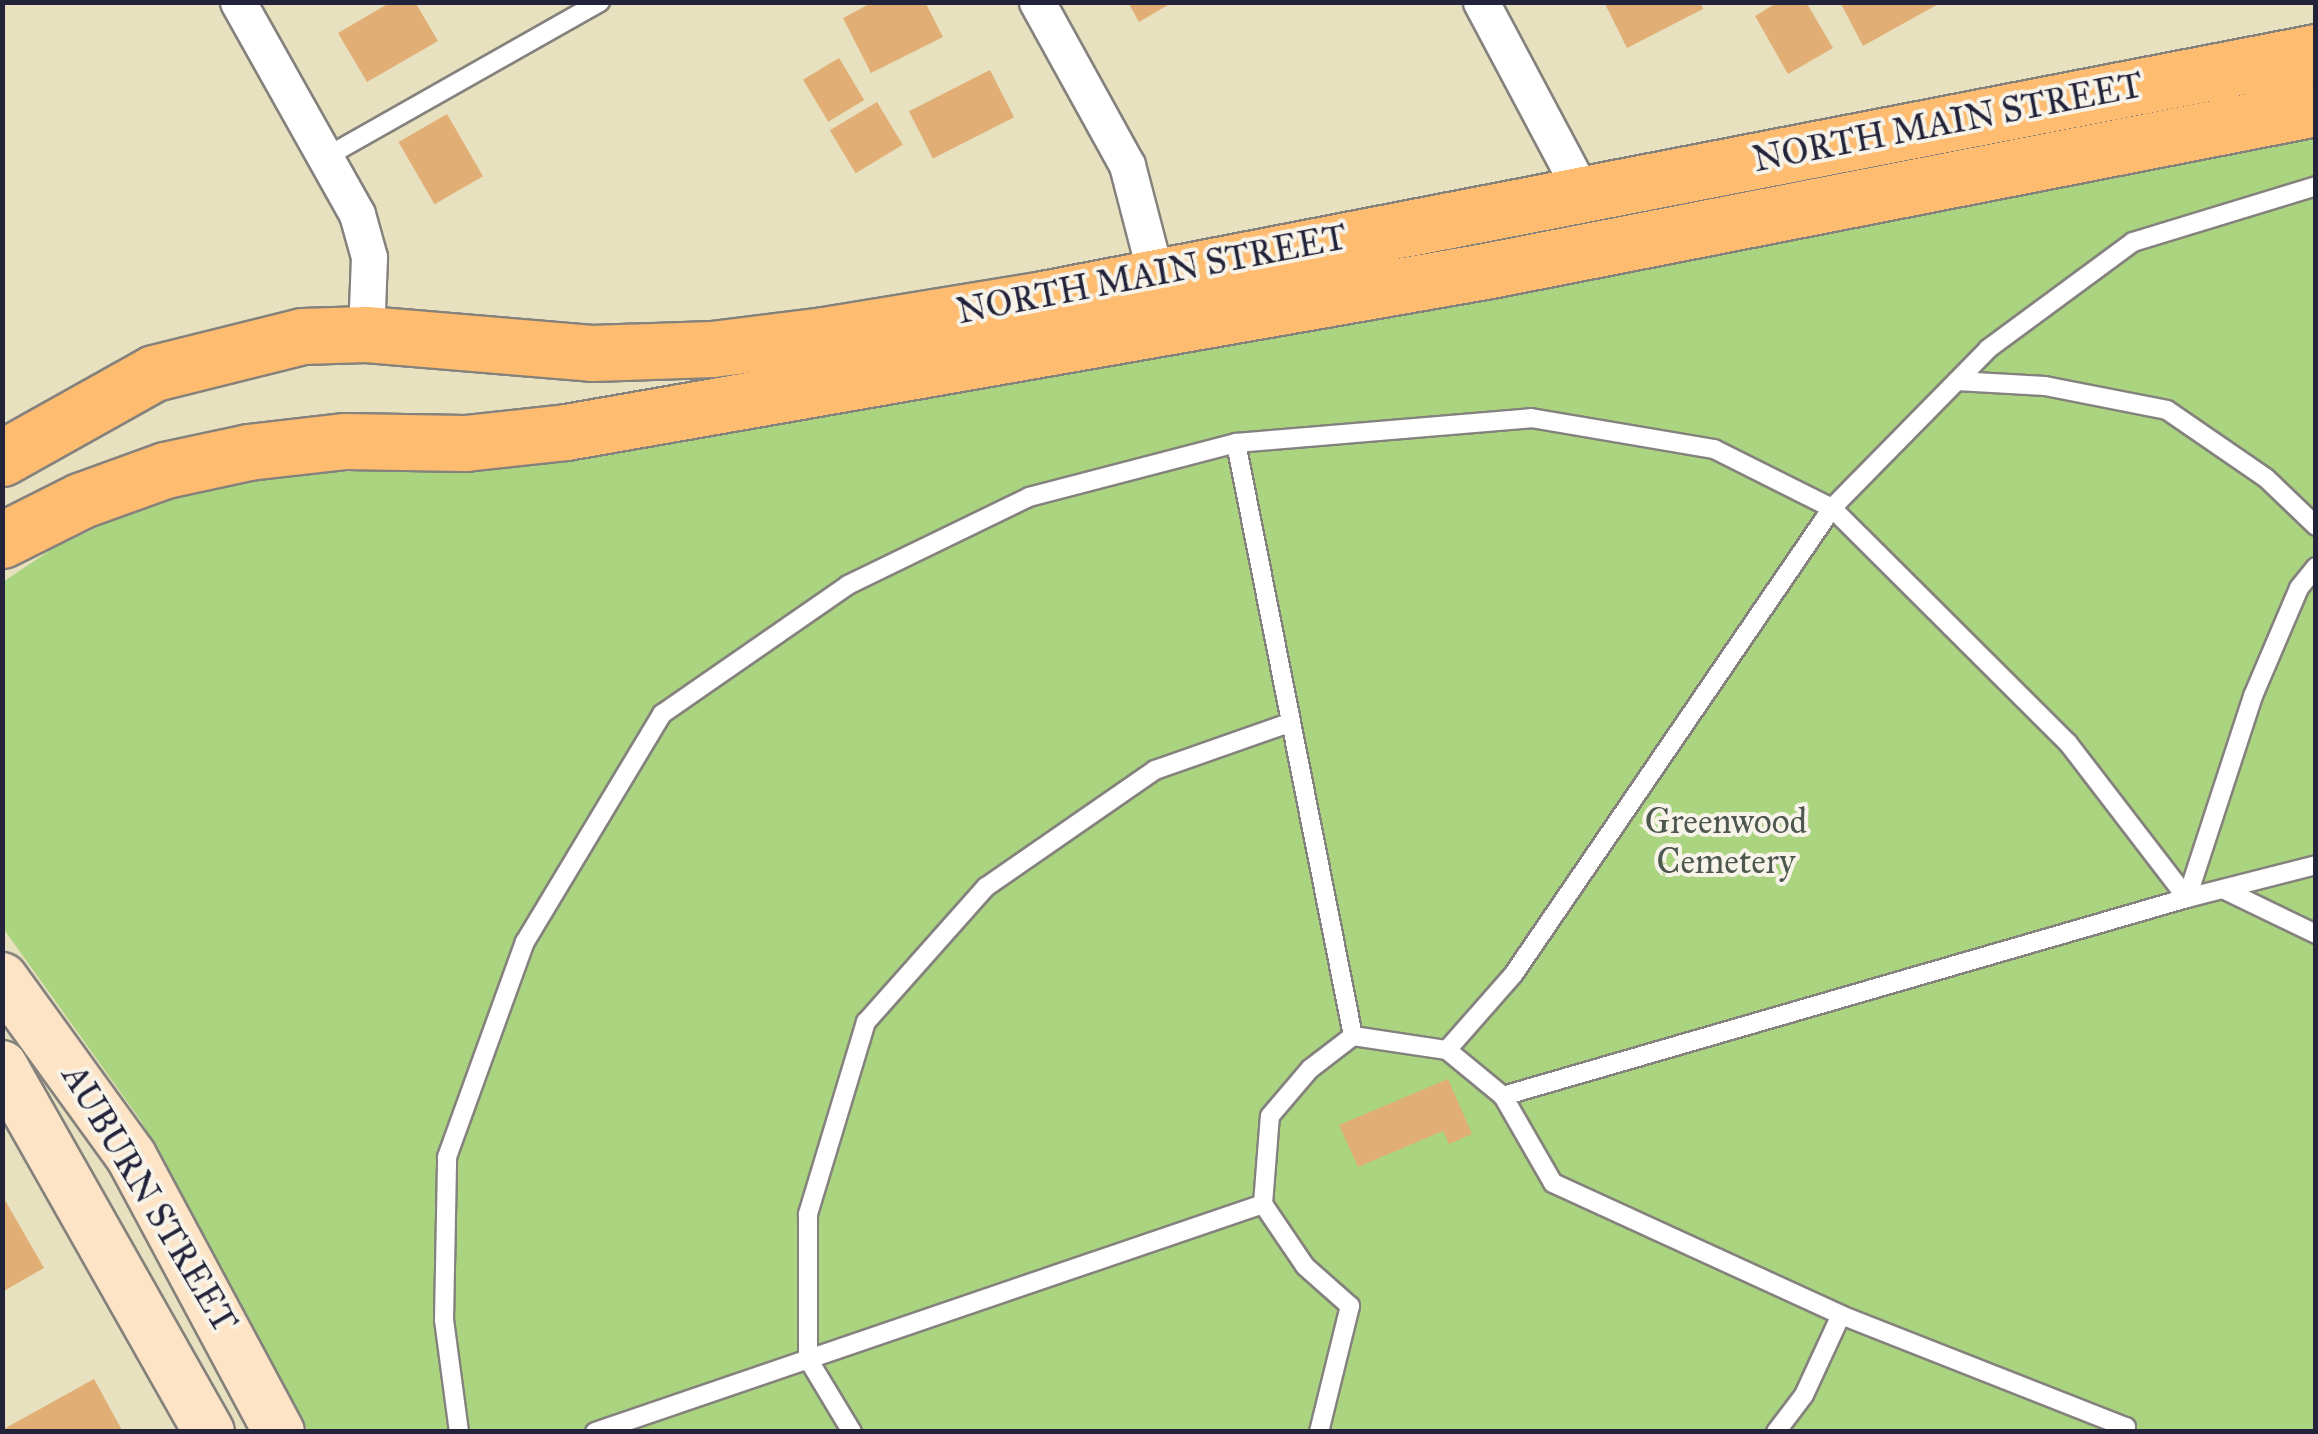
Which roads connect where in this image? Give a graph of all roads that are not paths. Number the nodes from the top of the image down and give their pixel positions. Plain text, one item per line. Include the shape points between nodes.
1 (238, 2) edge
2 (600, 2) edge
3 (1037, 2) edge
4 (1481, 2) edge
5 (2316, 52) edge
6 (2316, 108) edge
7 (326, 157) junction
8 (2316, 186) edge
9 (1581, 190) junction
10 (1156, 276) junction
11 (366, 334) junction
12 (1957, 381) junction
13 (1236, 443) junction
14 (2, 458) edge
15 (1832, 508) junction
16 (2316, 526) edge
17 (2, 540) edge
18 (2316, 567) edge
19 (1289, 723) junction
20 (2316, 866) edge
21 (2227, 890) junction
22 (2188, 898) junction
23 (2316, 934) edge
24 (2, 978) edge
25 (1353, 1036) junction
26 (1447, 1050) junction
27 (2, 1066) edge
28 (1503, 1096) junction
29 (1263, 1204) junction
30 (1841, 1315) junction
31 (808, 1359) junction
32 (2127, 1430) edge
33 (210, 1432) edge
34 (279, 1432) edge
35 (459, 1432) edge
36 (594, 1432) edge
37 (852, 1432) edge
38 (1319, 1432) edge
39 (1776, 1432) edge

1 - 7 street
2 - 7 lane
3 - 10 street via 1127,165
4 - 9 street
5 - 9 main road, NORTH MAIN STREET
6 - 17 main road, NORTH MAIN STREET via 1490,270 566,432 465,442 345,440 248,452 165,470 82,500
7 - 11 street via 358,214 370,257
8 - 12 lane via 2133,242 1988,349
9 - 10 main road, NORTH MAIN STREET
10 - 11 main road, NORTH MAIN STREET via 712,350 591,353
11 - 14 main road, NORTH MAIN STREET via 302,336 154,373
12 - 15 lane
12 - 16 lane via 2044,386 2167,410 2266,478
13 - 15 lane via 1531,418 1714,449
13 - 19 lane
13 - 35 lane via 1030,497 848,585 662,714 525,942 447,1157 444,1320
15 - 22 lane via 2068,743
15 - 26 lane via 1514,975
18 - 22 lane via 2299,588 2253,696
19 - 25 lane
19 - 31 lane via 1155,770 986,887 866,1022 808,1214
20 - 21 lane
21 - 22 lane
21 - 23 lane
22 - 28 lane
24 - 34 main road, AUBURN STREET via 131,1156
25 - 26 lane
25 - 29 lane via 1310,1069 1270,1116
26 - 28 lane
27 - 33 main road, AUBURN STREET
28 - 30 lane via 1553,1183
29 - 31 lane
29 - 38 lane via 1305,1266 1350,1306
30 - 32 lane
30 - 39 lane via 1804,1395
31 - 36 lane
31 - 37 lane

